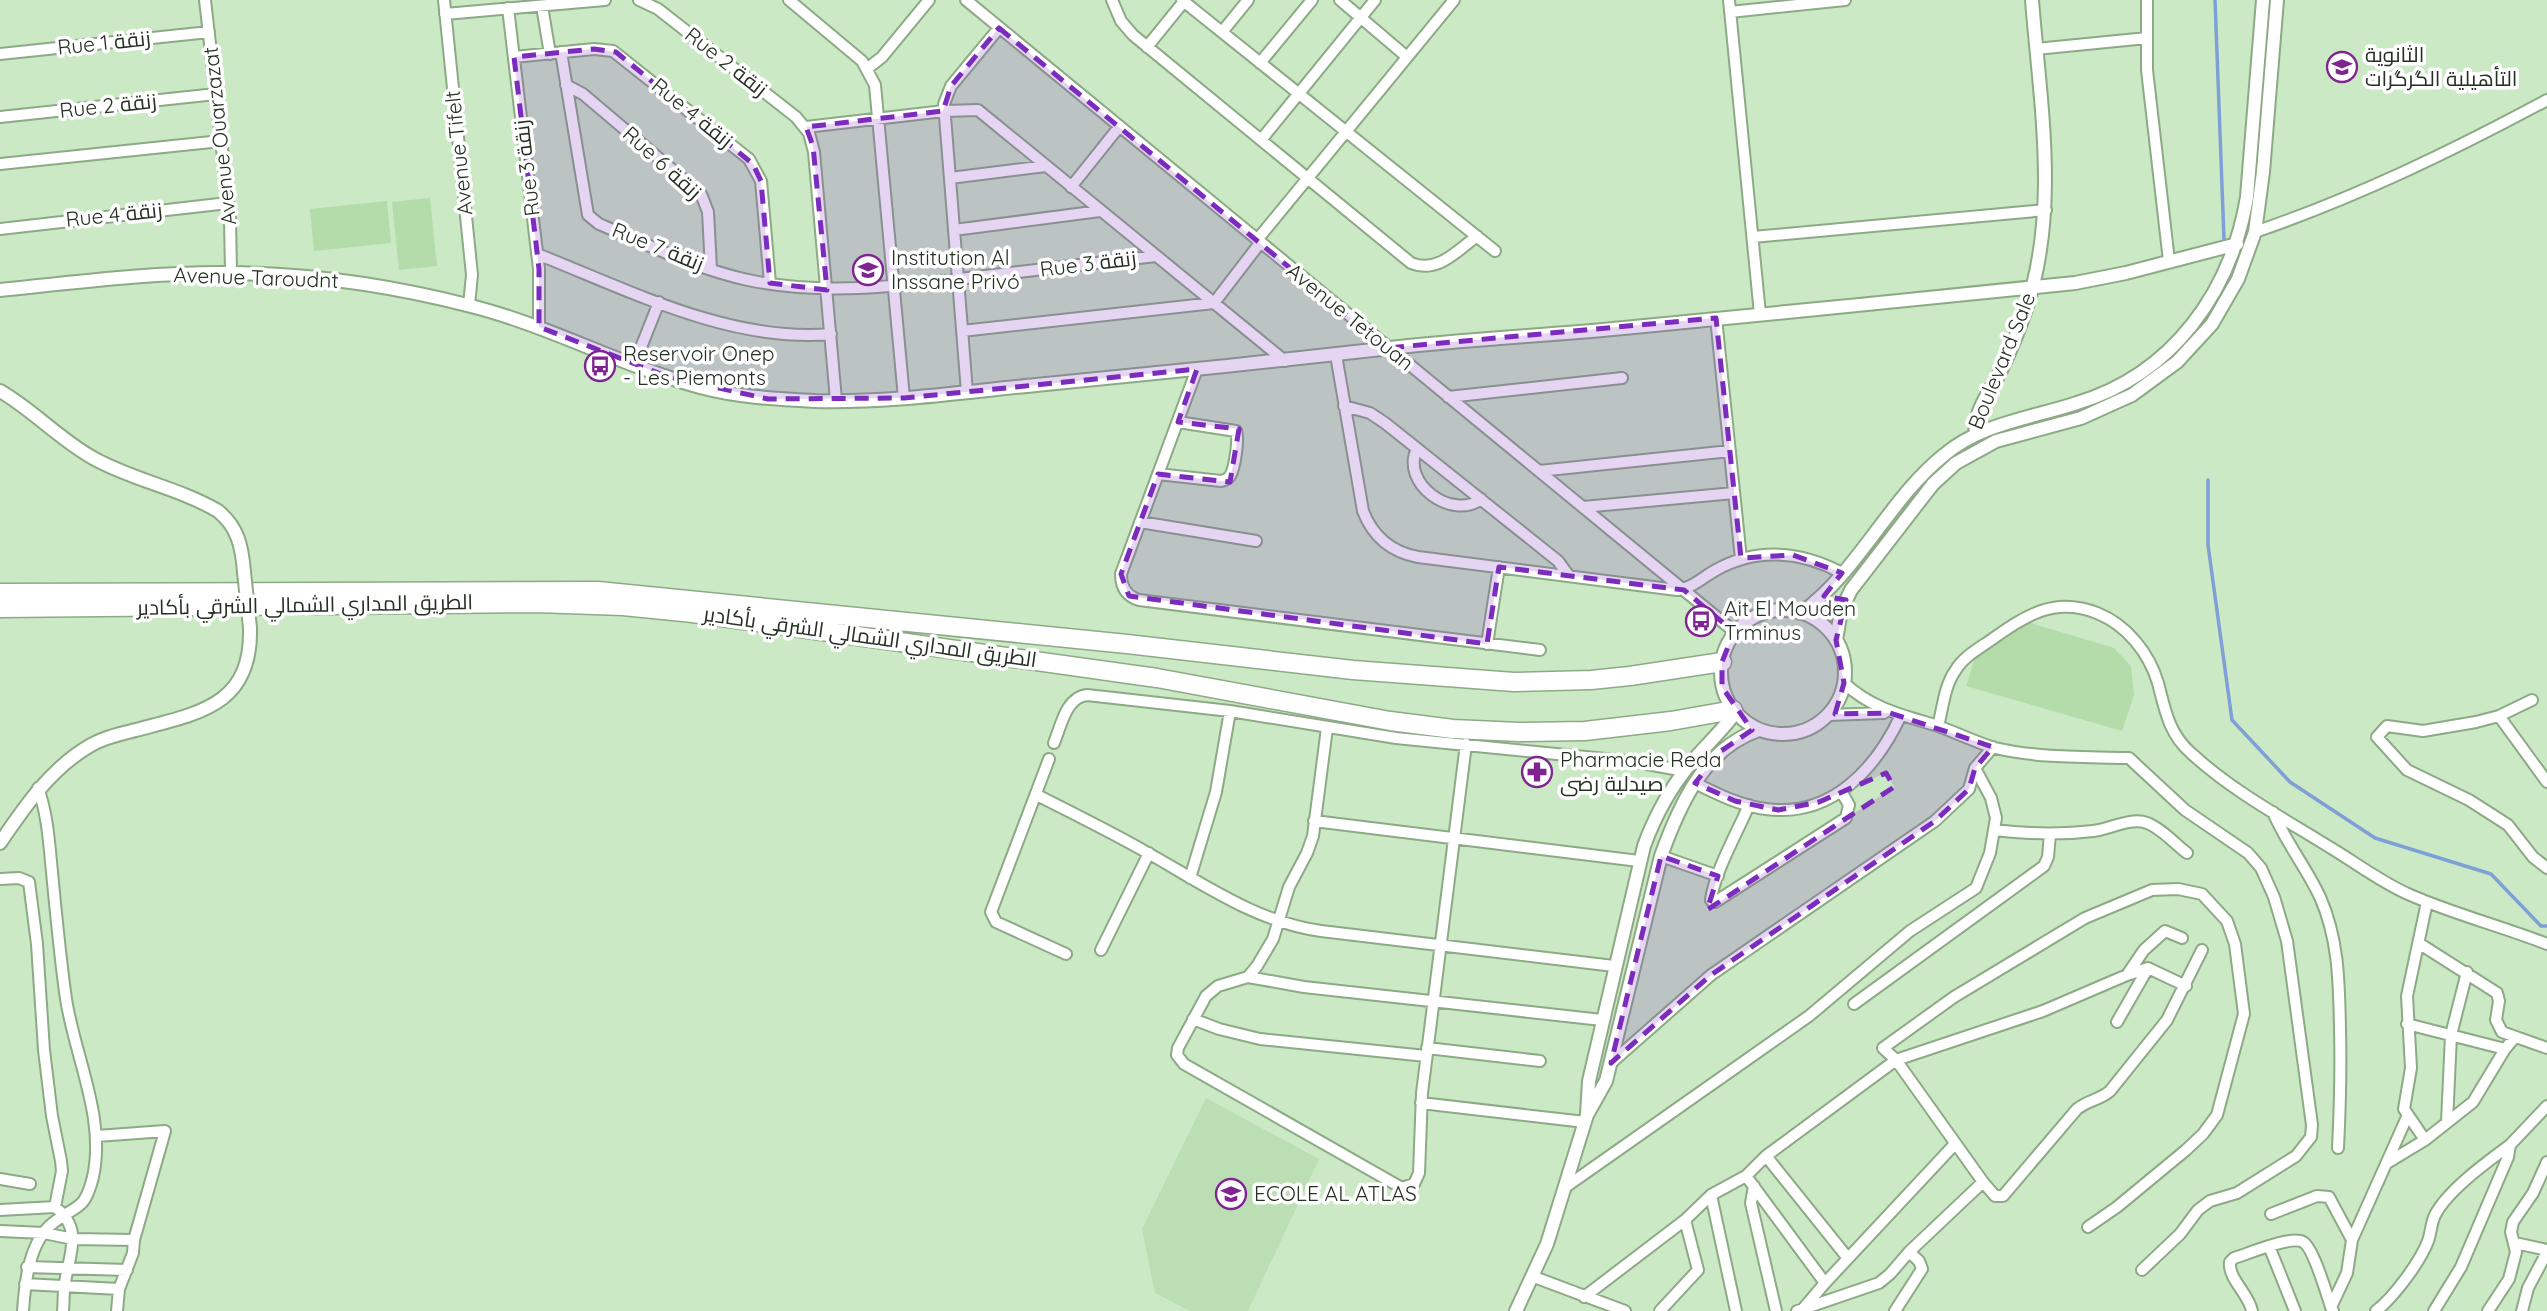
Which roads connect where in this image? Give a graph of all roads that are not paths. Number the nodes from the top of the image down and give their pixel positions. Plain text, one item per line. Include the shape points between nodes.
1 (205, 0) edge
2 (444, 0) edge
3 (605, 0) edge
4 (642, 0) edge
5 (789, 0) edge
6 (929, 0) edge
7 (966, 0) edge
8 (1112, 0) edge
9 (1248, 0) edge
10 (1312, 0) edge
11 (1340, 0) edge
12 (1375, 0) edge
13 (1454, 0) edge
14 (1845, 0) edge
15 (2032, 0) edge
16 (2147, 0) edge
17 (2263, 0) edge
18 (2277, 0) edge
19 (1184, 1) edge
20 (542, 6) junction
21 (1730, 6) edge
22 (508, 8) junction
23 (445, 14) junction
24 (1361, 18) junction
25 (999, 28) junction
26 (209, 32) junction
27 (1222, 32) junction
28 (2147, 37) junction
29 (1147, 47) junction
30 (2036, 49) junction
31 (555, 53) junction
32 (0, 54) edge
33 (514, 57) junction
34 (1407, 57) junction
35 (1260, 63) junction
36 (868, 68) junction
37 (566, 85) junction
38 (216, 94) junction
39 (1299, 94) junction
40 (2547, 100) edge
41 (944, 111) junction
42 (0, 117) edge
43 (878, 118) junction
44 (806, 127) junction
45 (1119, 127) junction
46 (1345, 131) junction
47 (1261, 140) junction
48 (221, 141) junction
49 (0, 164) edge
50 (1046, 166) junction
51 (950, 178) junction
52 (1307, 178) junction
53 (1071, 187) junction
54 (228, 203) junction
55 (2046, 210) junction
56 (1100, 211) junction
57 (0, 229) edge
58 (954, 230) junction
59 (2255, 232) junction
60 (1477, 236) junction
61 (1753, 237) junction
62 (1258, 242) junction
63 (2237, 244) junction
64 (1495, 251) dead end
65 (537, 254) junction
66 (1156, 256) junction
67 (2169, 261) junction
68 (711, 269) junction
69 (231, 273) junction
70 (958, 279) junction
71 (770, 283) junction
72 (894, 286) junction
73 (2032, 287) junction
74 (827, 289) junction
75 (0, 290) edge
76 (659, 302) junction
77 (1214, 303) junction
78 (469, 305) junction
79 (1760, 314) junction
80 (1716, 318) junction
81 (539, 327) junction
82 (962, 331) junction
83 (831, 334) junction
84 (1387, 348) junction
85 (1336, 355) junction
86 (1285, 360) junction
87 (634, 365) junction
88 (1198, 369) junction
89 (1622, 378) dead end
90 (0, 391) edge
91 (967, 392) junction
92 (1448, 397) junction
93 (904, 398) junction
94 (836, 400) junction
95 (1344, 406) junction
96 (1178, 422) junction
97 (1976, 434) junction
98 (1418, 449) junction
99 (1730, 451) junction
100 (1539, 471) junction
101 (1158, 474) junction
102 (1734, 493) junction
103 (1481, 499) junction
104 (1583, 507) junction
105 (1140, 522) junction
106 (1256, 541) dead end
107 (1741, 559) junction
108 (1499, 567) junction
109 (1842, 573) junction
110 (1569, 576) junction
111 (1830, 588) junction
112 (1683, 589) junction
113 (0, 593) edge
114 (1846, 600) junction
115 (0, 608) edge
116 (1801, 613) junction
117 (1736, 633) junction
118 (1836, 640) junction
119 (1487, 644) junction
120 (1540, 650) dead end
121 (1722, 662) junction
122 (1844, 683) junction
123 (2532, 700) dead end
124 (1230, 711) junction
125 (1734, 711) junction
126 (1896, 714) junction
127 (1828, 715) junction
128 (2499, 716) junction
129 (1938, 726) junction
130 (1327, 727) junction
131 (1759, 730) junction
132 (1054, 743) dead end
133 (1466, 744) junction
134 (1993, 747) junction
135 (1049, 759) dead end
136 (1975, 768) junction
137 (1685, 771) junction
138 (2547, 782) edge
139 (1695, 783) junction
140 (38, 788) junction
141 (1841, 791) junction
142 (1037, 795) junction
143 (1749, 805) junction
144 (2273, 812) junction
145 (1314, 821) junction
146 (1994, 830) junction
147 (2050, 834) junction
148 (1455, 838) junction
149 (0, 843) edge
150 (1149, 853) junction
151 (2187, 853) dead end
152 (1661, 856) junction
153 (1639, 861) junction
154 (2547, 868) edge
155 (1718, 876) junction
156 (0, 878) edge
157 (1190, 878) junction
158 (2427, 902) junction
159 (1280, 921) junction
160 (2182, 938) dead end
161 (2420, 944) junction
162 (2547, 944) edge
163 (1442, 945) junction
164 (1101, 950) dead end
165 (2202, 950) dead end
166 (1066, 954) dead end
167 (1615, 966) junction
168 (2148, 968) junction
169 (2467, 972) junction
170 (2127, 975) junction
171 (1248, 976) junction
172 (2186, 986) junction
173 (1434, 1001) junction
174 (1854, 1004) dead end
175 (1193, 1019) junction
176 (1602, 1020) junction
177 (2117, 1022) dead end
178 (2407, 1024) junction
179 (2451, 1035) junction
180 (2515, 1037) junction
181 (2547, 1048) edge
182 (2505, 1049) junction
183 (1427, 1052) junction
184 (1896, 1060) junction
185 (1540, 1061) dead end
186 (1611, 1063) junction
187 (1589, 1081) junction
188 (1606, 1081) junction
189 (1421, 1103) junction
190 (2547, 1106) edge
191 (2407, 1117) junction
192 (1586, 1118) junction
193 (2448, 1122) junction
194 (97, 1136) junction
195 (2425, 1140) junction
196 (1954, 1144) junction
197 (2510, 1144) junction
198 (2339, 1147) dead end
199 (1766, 1156) junction
200 (2547, 1162) edge
201 (2388, 1163) junction
202 (1746, 1175) junction
203 (0, 1180) edge
204 (1983, 1182) junction
205 (30, 1184) dead end
206 (1567, 1186) junction
207 (1754, 1186) junction
208 (1711, 1195) junction
209 (55, 1208) junction
210 (0, 1210) edge
211 (2271, 1214) dead end
212 (65, 1215) junction
213 (1685, 1220) junction
214 (2088, 1227) dead end
215 (0, 1231) edge
216 (44, 1233) junction
217 (73, 1239) junction
218 (134, 1240) junction
219 (2352, 1240) junction
220 (2515, 1243) junction
221 (2269, 1246) junction
222 (2547, 1251) edge
223 (1909, 1252) junction
224 (1847, 1257) junction
225 (27, 1267) junction
226 (68, 1268) junction
227 (127, 1270) junction
228 (2142, 1270) dead end
229 (1534, 1277) junction
230 (2509, 1279) junction
231 (1825, 1283) junction
232 (25, 1284) junction
233 (64, 1286) junction
234 (2528, 1287) junction
235 (119, 1289) junction
236 (1584, 1297) junction
237 (2332, 1309) edge
238 (1799, 1310) edge
239 (23, 1311) edge
240 (63, 1311) edge
241 (117, 1311) edge
242 (1516, 1311) edge
243 (1625, 1311) edge
244 (1660, 1311) edge
245 (1736, 1311) edge
246 (1776, 1311) edge
247 (1895, 1311) edge
248 (2252, 1311) edge
249 (2295, 1311) edge
250 (2376, 1311) edge
251 (2434, 1311) edge
252 (2488, 1311) edge
253 (2522, 1311) edge

1 - 26 street, Avenue Ouarzazat
2 - 23 street, Avenue Tifelt
3 - 20 street
4 - 44 street, Rue 2 زنقة
5 - 36 street
6 - 36 street
7 - 25 street, Avenue Tetouan
8 - 29 street via 1127,29
9 - 27 street
10 - 35 street
11 - 24 street
12 - 24 street
13 - 34 street
14 - 21 street
15 - 30 street, Boulevard Sale
16 - 28 street
17 - 63 street via 2248,197
18 - 59 street
19 - 27 street
19 - 29 street
20 - 22 street
20 - 31 street, Rue 7 زنقة
21 - 61 street
22 - 23 street
22 - 33 street, Rue 3 زنقة
23 - 78 street, Avenue Tifelt via 472,275
24 - 34 street
24 - 39 street
25 - 41 street via 947,92
25 - 45 street, Avenue Tetouan
26 - 32 street, Rue 1 زنقة
26 - 38 street, Avenue Ouarzazat
27 - 35 street
28 - 30 street
28 - 67 street via 2152,129
29 - 47 street
30 - 55 street, Boulevard Sale
31 - 33 street, Rue 4 زنقة
31 - 37 street, Rue 7 زنقة
31 - 71 street, Rue 4 زنقة via 601,48 616,52 749,159 761,181
33 - 65 street, Rue 3 زنقة
34 - 46 street
35 - 39 street
36 - 43 street via 875,85
37 - 68 street, Rue 6 زنقة via 583,94 701,194 708,212
37 - 68 street, Rue 7 زنقة via 588,215
38 - 42 street, Rue 2 زنقة
38 - 48 street, Avenue Ouarzazat
39 - 46 street
39 - 47 street
40 - 59 street via 2385,181
41 - 43 street
41 - 50 street via 984,113
41 - 51 street
43 - 44 street
43 - 72 street
44 - 74 street via 814,152
45 - 53 street
45 - 62 street, Avenue Tetouan
46 - 52 street
46 - 60 street
47 - 52 street
48 - 49 street
48 - 54 street, Avenue Ouarzazat
50 - 51 street
50 - 53 street
51 - 58 street
52 - 60 street via 1417,266 1438,265
52 - 62 street
53 - 56 street
54 - 57 street, Rue 4 زنقة
54 - 69 street, Avenue Ouarzazat
55 - 61 street
55 - 73 street, Boulevard Sale
56 - 58 street
56 - 66 street
58 - 70 street
59 - 114 street via 2226,302 2177,362 2116,404 1996,441 1956,463 1933,484
60 - 64 street
61 - 79 street
62 - 77 street
62 - 84 street, Avenue Tetouan
63 - 67 street, Avenue Taroudnt
63 - 97 street via 2193,325 2140,373 2094,397
65 - 76 street
65 - 81 street, Rue 3 زنقة
66 - 70 street, Rue 3 زنقة
66 - 77 street
67 - 73 street, Avenue Taroudnt via 2102,278
68 - 71 street, Rue 7 زنقة
69 - 75 street, Avenue Taroudnt
69 - 78 street, Avenue Taroudnt via 351,281
70 - 72 street, Rue 3 زنقة
70 - 82 street
71 - 74 street, Rue 7 زنقة
72 - 74 street, Rue 7 زنقة
72 - 93 street
73 - 79 street, Avenue Taroudnt
73 - 97 street, Boulevard Sale via 2012,347 1977,416
74 - 83 street
76 - 83 street via 757,330
76 - 87 street
77 - 82 street
77 - 86 street
78 - 81 street, Avenue Taroudnt
79 - 80 street, Avenue Taroudnt
80 - 84 street, Avenue Taroudnt
80 - 99 street
81 - 87 street, Avenue Taroudnt
82 - 91 street
83 - 94 street
84 - 85 street, Avenue Taroudnt
84 - 92 street, Avenue Tetouan
85 - 86 street, Avenue Taroudnt
85 - 95 street
86 - 88 street, Avenue Taroudnt
87 - 94 street, Avenue Taroudnt via 736,394
88 - 91 street, Avenue Taroudnt
88 - 96 street
89 - 92 street
90 - 140 street, bridge via 94,459 218,511 238,535 243,552 250,649 245,671 234,688 221,700 177,718 100,740
91 - 93 street, Avenue Taroudnt
92 - 100 street, Avenue Tetouan
93 - 94 street, Avenue Taroudnt
95 - 98 street via 1378,418
95 - 108 street via 1363,511 1381,540 1410,555
96 - 101 street
96 - 101 street via 1236,431 1231,473 1221,481
97 - 109 street, Boulevard Sale via 1931,466
98 - 103 street
98 - 103 street via 1413,461 1416,477 1441,501 1470,505
99 - 100 street
99 - 102 street
100 - 104 street, Avenue Tetouan
101 - 105 street
102 - 104 street
102 - 107 street
103 - 110 street via 1558,561
104 - 112 street, Avenue Tetouan
105 - 106 street
105 - 119 street via 1121,574 1123,588 1134,598
107 - 109 street via 1793,555
107 - 112 street
108 - 110 street
108 - 119 street
109 - 111 street, Boulevard Sale
110 - 112 street
111 - 114 street
111 - 116 street, Boulevard Sale
112 - 117 street, Avenue Tetouan
113 - 121 highway, الطريق المداري الشمالي الشرقي بأكادير via 598,591 1127,643 1291,664 1514,682 1630,677
114 - 118 street
115 - 125 highway, الطريق المداري الشمالي الشرقي بأكادير via 440,603 623,606 1130,674 1453,729 1586,730
116 - 117 street via 1765,613
116 - 118 street via 1821,623
117 - 121 street
118 - 122 street via 1844,661
119 - 120 street
121 - 125 street via 1722,687
122 - 126 street via 1864,700
122 - 127 street
123 - 128 street
124 - 130 street
124 - 132 street via 1083,695 1072,702
124 - 157 street via 1216,792
125 - 131 street
125 - 137 street
126 - 127 street
126 - 129 street
126 - 141 street via 1877,757
127 - 131 street via 1796,733
128 - 138 street
128 - 154 street via 2423,731 2387,726 2377,737 2407,770 2508,825
129 - 134 street
129 - 144 street via 1950,678 1969,655 2035,612 2058,607 2090,611 2118,625 2141,649 2153,670 2170,726 2188,751
130 - 133 street
130 - 145 street
131 - 139 street via 1721,751
133 - 137 street
133 - 148 street
134 - 136 street
134 - 228 street via 2129,758 2185,810 2248,853 2261,868 2281,915 2311,1137 2285,1164 2238,1193 2210,1201 2198,1210
135 - 142 street
136 - 146 street via 1991,798
136 - 186 street via 1969,789 1935,821 1712,975
137 - 153 street via 1656,817
139 - 143 street
139 - 152 street
140 - 149 street
140 - 194 street via 48,826 67,1002
141 - 143 street via 1793,809
141 - 155 street via 1849,805 1846,818 1715,902 1712,895
142 - 150 street
142 - 166 street via 991,908 992,916 996,922
143 - 155 street
144 - 158 street
144 - 198 street via 2320,897 2334,938 2339,972
145 - 148 street
145 - 159 street via 1311,843 1289,887
146 - 147 street
146 - 206 street via 1976,888 1910,931 1809,1016
147 - 151 street via 2096,831 2137,821 2149,823
147 - 174 street via 2044,866
148 - 153 street
148 - 163 street
150 - 157 street
150 - 164 street
152 - 155 street
152 - 186 street
153 - 167 street
156 - 209 street via 29,882 48,1081 61,1153
157 - 159 street
158 - 161 street
158 - 162 street
159 - 163 street via 1311,930
159 - 171 street
160 - 170 street via 2165,931
161 - 169 street
161 - 178 street via 2407,996
163 - 167 street
163 - 173 street
165 - 172 street
167 - 176 street
168 - 170 street
168 - 172 street
168 - 177 street
169 - 179 street
169 - 180 street via 2497,993 2498,1027
170 - 184 street via 2043,1011
171 - 173 street
171 - 175 street via 1214,988
172 - 204 street via 2167,1020 2110,1091 2077,1109 2003,1196 1995,1196
173 - 176 street
173 - 183 street
175 - 183 street via 1260,1039
175 - 189 street via 1178,1048 1181,1062 1402,1188 1414,1184 1418,1177
176 - 187 street
178 - 179 street
178 - 191 street via 2411,1068 2404,1109
179 - 182 street
179 - 193 street
180 - 181 street
180 - 182 street
182 - 193 street via 2473,1102
183 - 185 street
183 - 189 street
184 - 196 street
184 - 199 street
184 - 214 street via 1883,1048 1954,997 2085,918 2152,890 2202,894 2227,921 2235,944 2244,1014 2217,1115 2186,1150
186 - 188 street
187 - 188 street via 1599,1086
187 - 192 street
188 - 192 street
189 - 192 street
190 - 197 street
191 - 195 street
191 - 201 street
192 - 206 street
193 - 195 street
194 - 212 street via 90,1188 80,1208
194 - 218 street via 165,1131
195 - 201 street
196 - 204 street
196 - 224 street
197 - 250 street via 2445,1202 2420,1256
197 - 251 street via 2461,1267
199 - 202 street
199 - 224 street
200 - 220 street via 2513,1222
201 - 219 street
202 - 207 street
202 - 208 street
203 - 205 street
204 - 223 street
206 - 229 street
207 - 231 street
207 - 246 street via 1751,1203
208 - 213 street
208 - 245 street
209 - 210 street
209 - 212 street
211 - 219 street via 2323,1195 2332,1202
212 - 216 street
212 - 217 street
213 - 236 street
213 - 244 street via 1698,1270
215 - 216 street
216 - 217 street
216 - 225 street
217 - 218 street
217 - 226 street
218 - 227 street
219 - 237 street via 2347,1273
220 - 222 street
220 - 230 street
221 - 237 street via 2295,1240 2306,1243
221 - 248 street via 2230,1262 2230,1271
221 - 249 street
222 - 234 street
223 - 238 street via 1878,1283
223 - 247 street via 1922,1269
224 - 231 street
225 - 226 street
225 - 232 street
226 - 227 street
226 - 233 street
227 - 235 street
229 - 236 street
229 - 242 street
230 - 234 street
230 - 252 street
231 - 238 street
232 - 233 street
232 - 239 street
233 - 235 street
233 - 240 street
234 - 253 street
235 - 241 street
236 - 243 street

